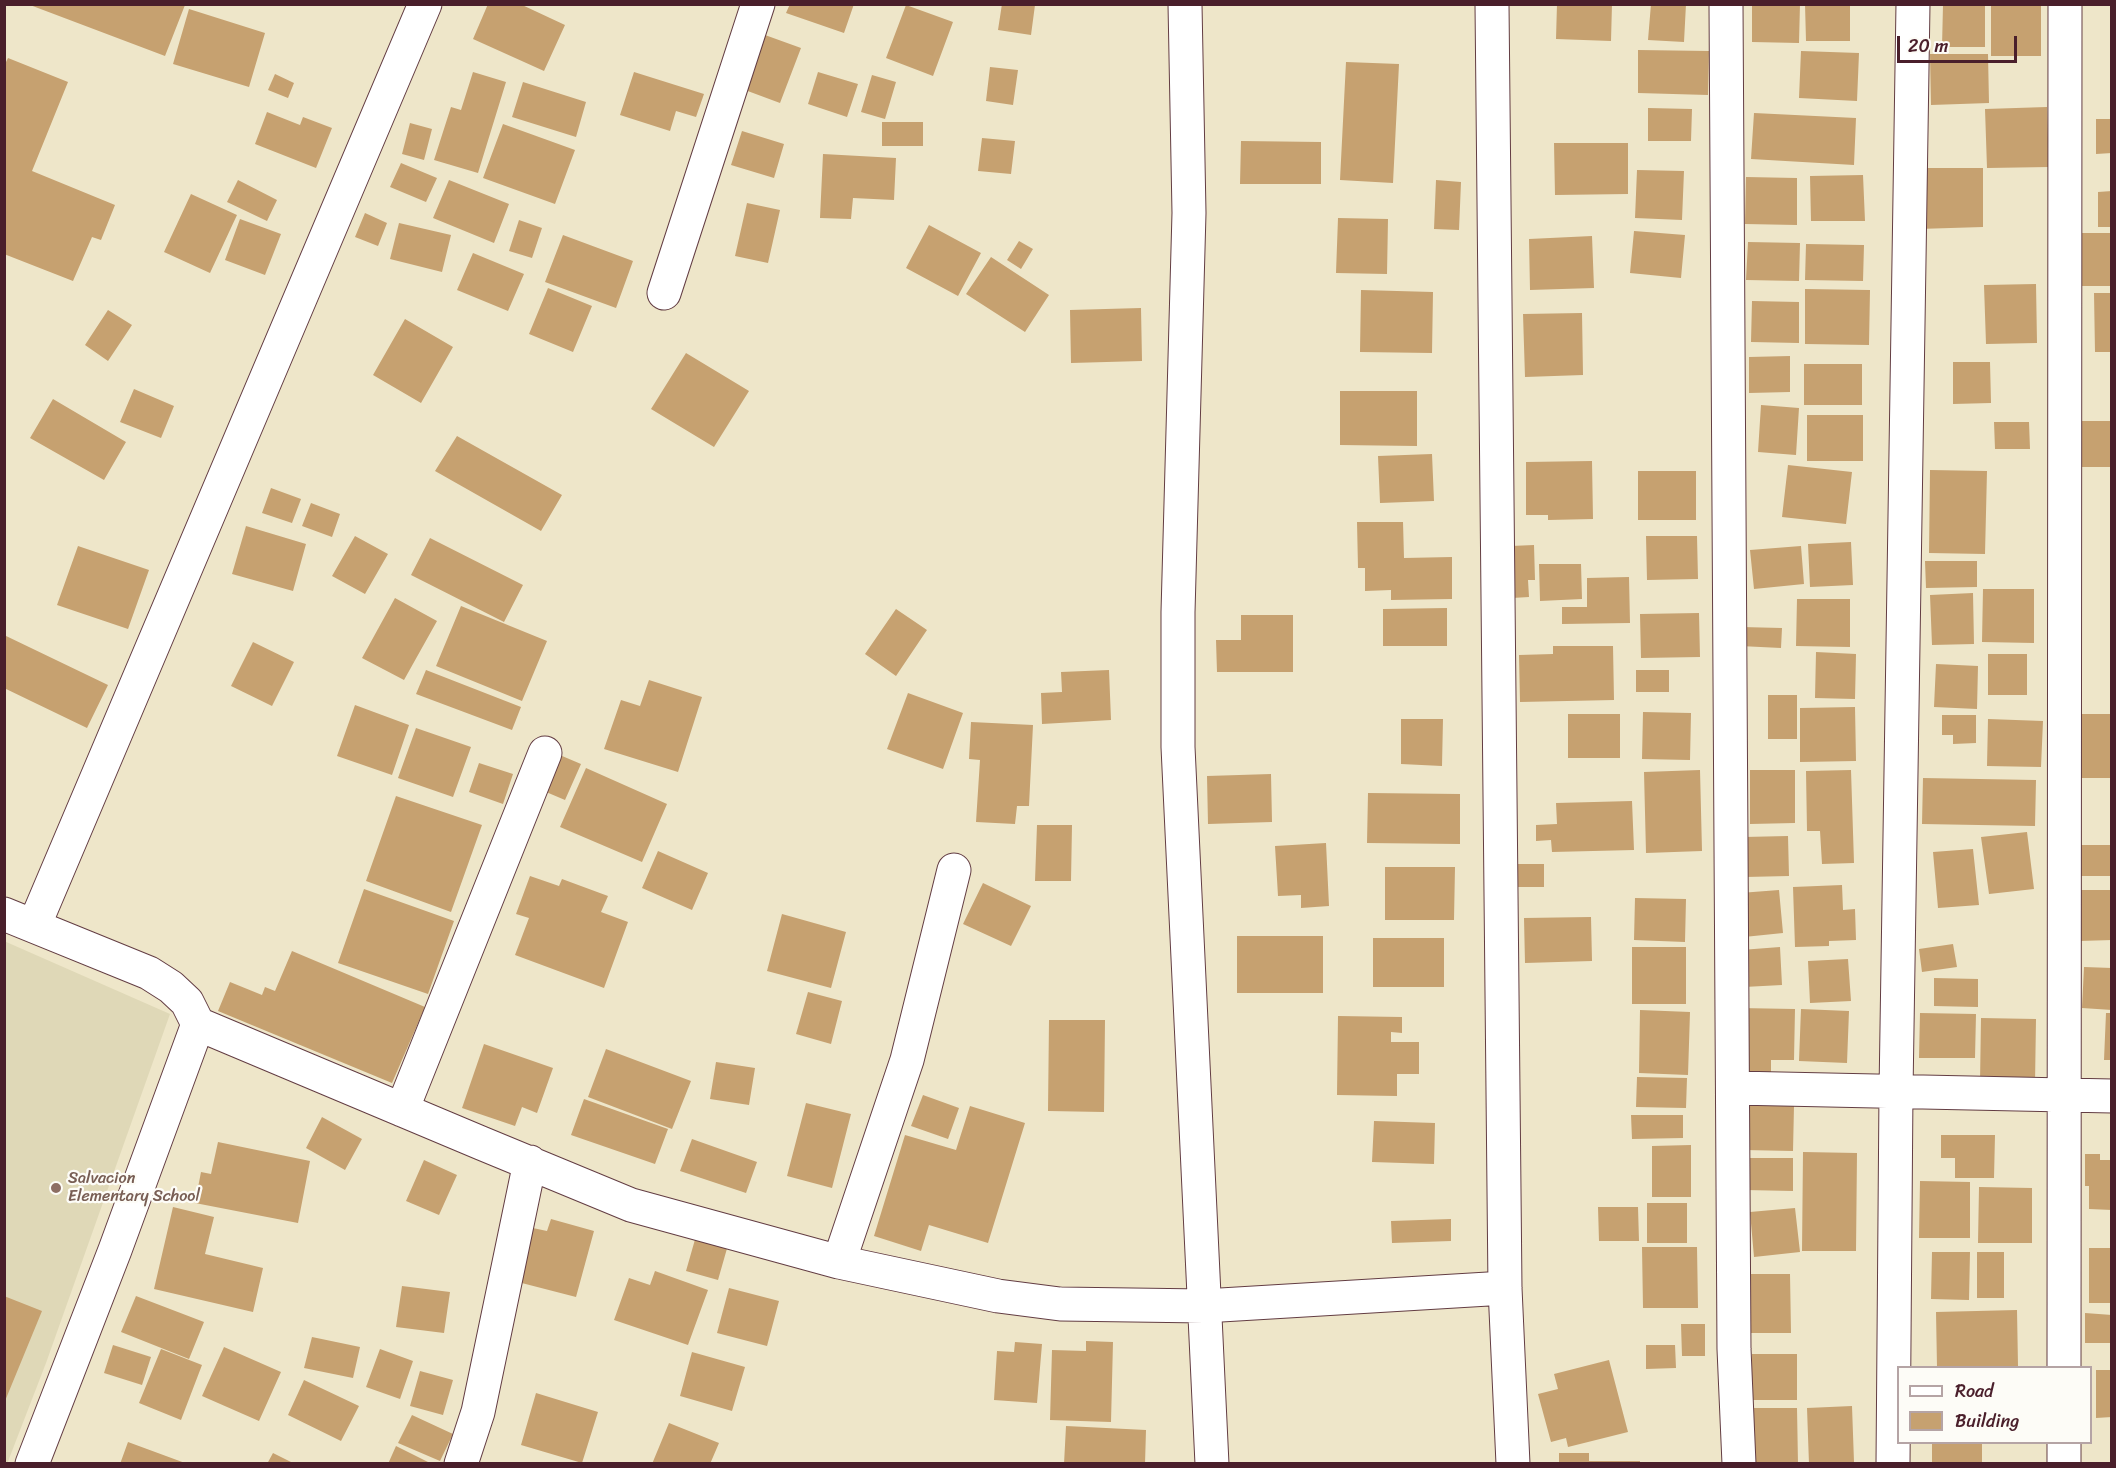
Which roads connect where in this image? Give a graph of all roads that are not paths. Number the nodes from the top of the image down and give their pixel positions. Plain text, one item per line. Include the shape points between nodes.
1 (425, 4) edge
2 (758, 4) edge
3 (1185, 4) edge
4 (1492, 4) edge
5 (1726, 4) edge
6 (1913, 4) edge
7 (2065, 4) edge
8 (664, 293) dead end
9 (545, 753) dead end
10 (954, 870) dead end
11 (4, 914) edge
12 (34, 926) junction
13 (198, 1024) junction
14 (1734, 1088) junction
15 (1896, 1091) junction
16 (2063, 1095) junction
17 (2112, 1096) edge
18 (402, 1110) junction
19 (530, 1162) junction
20 (839, 1262) junction
21 (1505, 1288) junction
22 (1204, 1306) junction
23 (2064, 1366) edge
24 (2064, 1444) edge
25 (32, 1464) edge
26 (461, 1464) edge
27 (1212, 1464) edge
28 (1513, 1464) edge
29 (1739, 1464) edge
30 (1893, 1464) edge
31 (2064, 1464) edge

1 - 12 street
2 - 8 street
3 - 22 street via 1189,213 1178,747
4 - 21 street
5 - 14 street
6 - 15 street
7 - 16 street
9 - 18 street
10 - 20 street via 907,1060
11 - 12 street
12 - 13 street via 149,973 187,1002
13 - 18 street
13 - 25 street
14 - 15 street
14 - 29 street via 1734,1349
15 - 16 street
15 - 30 street
16 - 17 street
16 - 23 street
18 - 19 street
19 - 20 street via 632,1205
19 - 26 street via 478,1412
20 - 22 street via 998,1296 1060,1304
21 - 22 street
21 - 28 street
22 - 27 street
24 - 31 street

